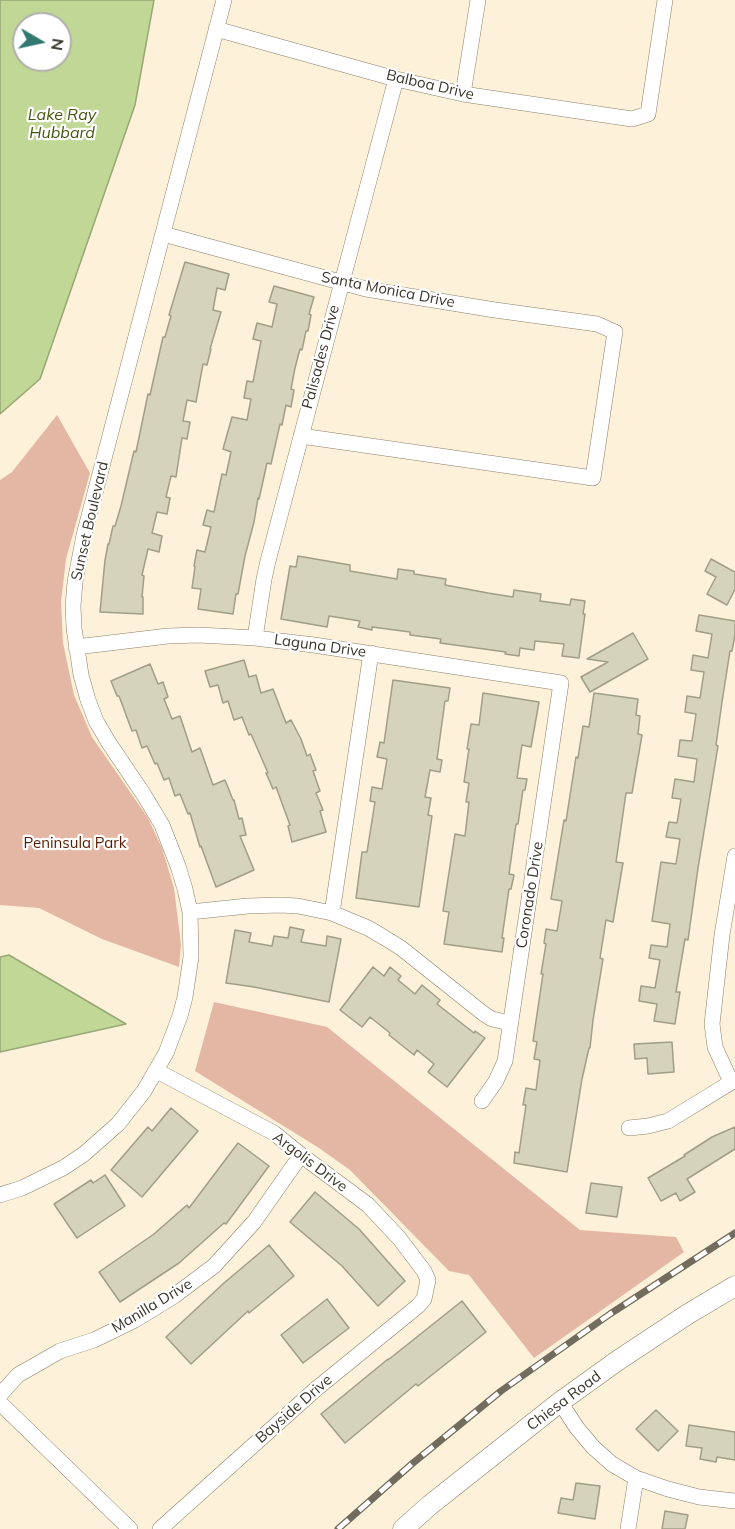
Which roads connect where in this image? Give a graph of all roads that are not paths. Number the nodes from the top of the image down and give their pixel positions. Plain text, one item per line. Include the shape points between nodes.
1 (224, 0) edge
2 (478, 0) edge
3 (665, 0) edge
4 (216, 29) junction
5 (396, 79) junction
6 (464, 94) junction
7 (163, 234) junction
8 (341, 282) junction
9 (301, 436) junction
10 (255, 638) junction
11 (76, 647) junction
12 (371, 653) junction
13 (561, 683) joint
14 (735, 856) edge
15 (190, 912) junction
16 (332, 914) junction
17 (510, 1023) junction
18 (157, 1071) junction
19 (733, 1081) edge
20 (482, 1101) dead end
21 (629, 1128) dead end
22 (301, 1155) junction
23 (0, 1195) edge
24 (735, 1286) edge
25 (427, 1290) joint
26 (0, 1395) edge
27 (560, 1402) junction
28 (0, 1403) edge
29 (636, 1479) junction
30 (735, 1502) edge
31 (130, 1529) edge
32 (160, 1529) edge
33 (404, 1529) edge
34 (628, 1529) edge

1 - 4 street, Sunset Boulevard
2 - 6 street
3 - 6 street, Balboa Drive via 648,114 632,119
4 - 5 street, Balboa Drive
4 - 7 street, Sunset Boulevard
5 - 6 street, Balboa Drive
5 - 8 street, Palisades Drive
7 - 8 street, Santa Monica Drive
7 - 11 street, Sunset Boulevard via 79,557 73,606
8 - 9 street, Palisades Drive
8 - 9 street, Santa Monica Drive via 597,324 615,332 593,478
9 - 10 street, Palisades Drive via 266,570
10 - 11 street, Laguna Drive via 168,636
10 - 12 street, Laguna Drive
11 - 15 street, Sunset Boulevard via 96,721 162,825
12 - 13 street, Laguna Drive
12 - 16 street
13 - 17 street, Coronado Drive
14 - 19 street via 712,1024 715,1047
15 - 16 street via 281,905
15 - 18 street, Sunset Boulevard via 191,957 185,997
16 - 17 street via 385,938 484,1014
17 - 20 street, Coronado Drive via 505,1061
18 - 22 street, Argolis Drive via 274,1133
18 - 23 street, Sunset Boulevard via 125,1116 84,1154 43,1179
19 - 21 street via 668,1121
22 - 25 street, Argolis Drive via 368,1205 391,1229 424,1271
22 - 26 street, Manilla Drive via 254,1222 214,1266 135,1320 60,1351 18,1375
24 - 27 main road, Chiesa Road
25 - 32 street, Bayside Drive via 418,1306 316,1389
27 - 29 street via 594,1447
27 - 33 main road, Chiesa Road
28 - 31 street
29 - 30 street via 699,1497
29 - 34 street

